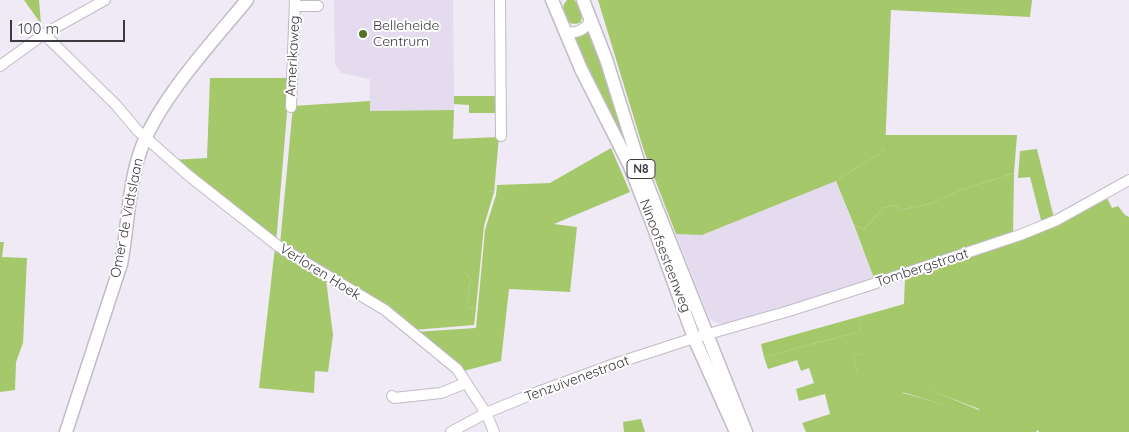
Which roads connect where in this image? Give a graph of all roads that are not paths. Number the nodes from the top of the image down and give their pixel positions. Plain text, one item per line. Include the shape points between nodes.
1 (106, 0) edge
2 (246, 0) edge
3 (500, 0) edge
4 (583, 0) edge
5 (554, 1) edge
6 (295, 3) edge
7 (318, 6) dead end
8 (591, 20) junction
9 (565, 32) junction
10 (44, 34) junction
11 (0, 66) edge
12 (291, 106) dead end
13 (501, 136) dead end
14 (146, 138) junction
15 (1129, 180) edge
16 (700, 337) junction
17 (466, 383) junction
18 (392, 396) dead end
19 (486, 413) junction
20 (66, 432) edge
21 (451, 432) edge
22 (494, 432) edge
23 (736, 432) edge
24 (746, 432) edge

1 - 10 street
2 - 14 main road, Omer de Vidtslaan via 178,85
3 - 13 street
4 - 8 main road, Ninoofsesteenweg / N8
5 - 9 main road, Ninoofsesteenweg / N8
6 - 7 street, Amerikaweg
6 - 12 street, Amerikaweg
8 - 9 street via 580,31
8 - 16 main road, Ninoofsesteenweg / N8
9 - 16 main road, Ninoofsesteenweg / N8 via 629,164
10 - 11 street
10 - 14 street, Verloren Hoek
14 - 17 street, Verloren Hoek via 278,246 385,310 457,369
14 - 20 main road, Omer de Vidtslaan via 133,177 120,264
15 - 16 street, Tombergstraat via 1057,220 1020,235
16 - 19 street, Tenzuivenestraat via 530,394
16 - 23 main road, Ninoofsesteenweg / N8
16 - 24 main road, Ninoofsesteenweg / N8
17 - 18 street via 441,393
17 - 19 street, Verloren Hoek
19 - 21 street, Tenzuivenestraat
19 - 22 street, Verloren Hoek

